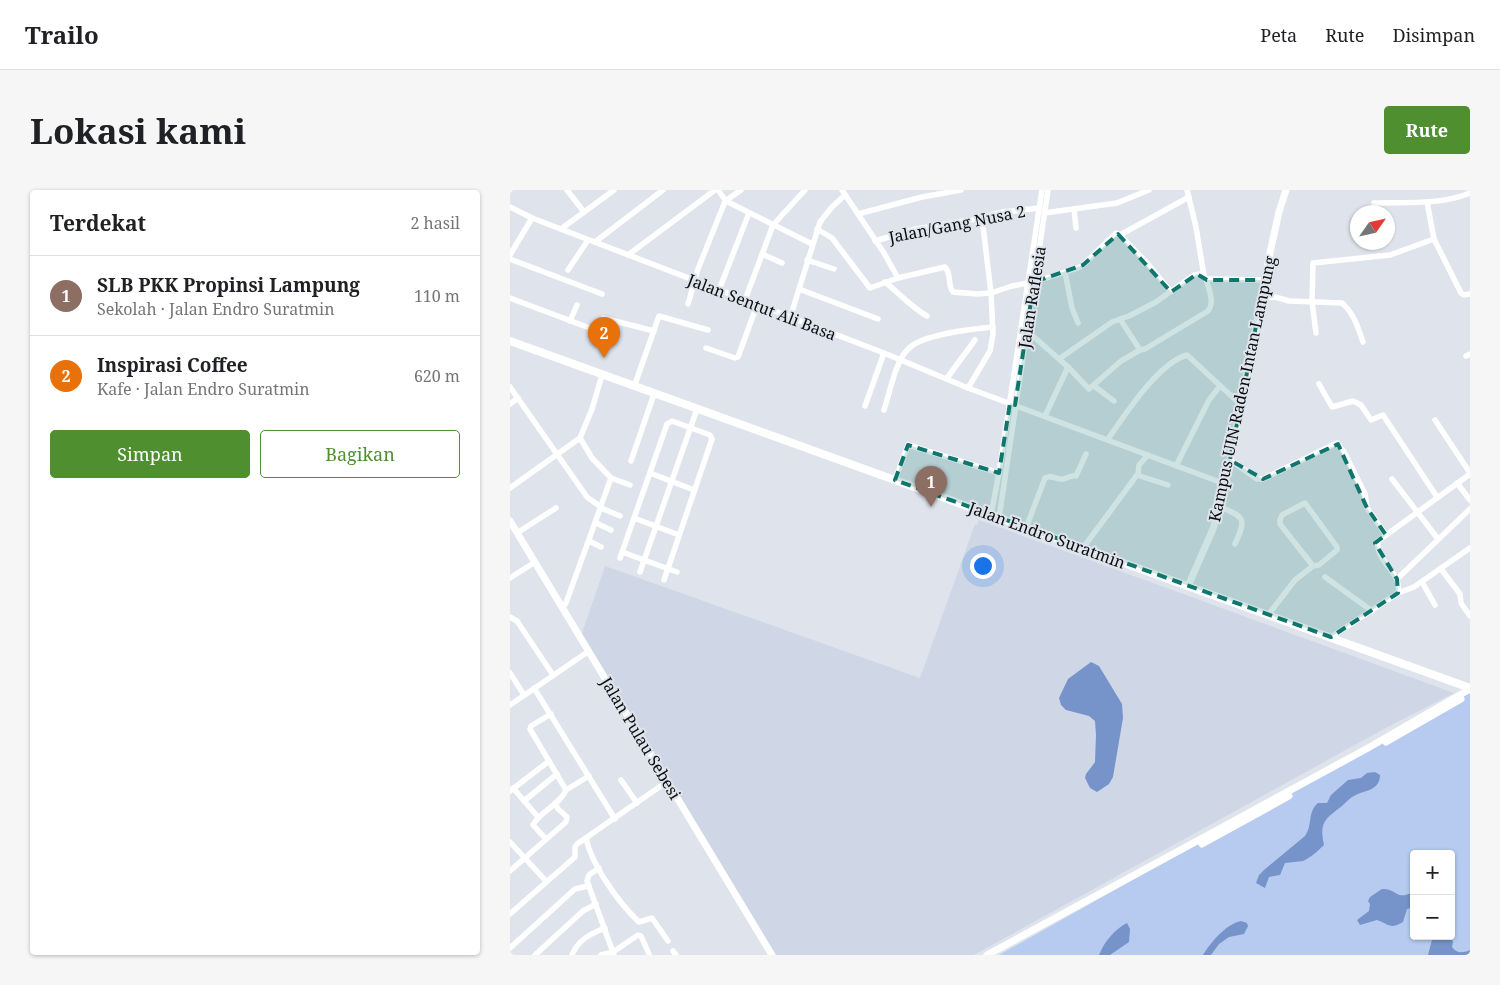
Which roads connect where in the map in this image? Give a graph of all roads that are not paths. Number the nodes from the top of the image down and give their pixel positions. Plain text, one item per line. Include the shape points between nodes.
1 (567, 190) edge
2 (614, 190) edge
3 (663, 190) edge
4 (717, 190) edge
5 (741, 190) edge
6 (805, 190) edge
7 (917, 190) edge
8 (961, 190) edge
9 (1042, 190) edge
10 (1048, 190) edge
11 (1149, 190) edge
12 (1286, 190) edge
13 (1455, 190) edge
14 (954, 191) edge
15 (606, 192) edge
16 (843, 193) edge
17 (1188, 193) edge
18 (1470, 193) edge
19 (922, 197) junction
20 (1044, 198) junction
21 (1456, 199) junction
22 (726, 201) junction
23 (1427, 202) junction
24 (1374, 203) dead end
25 (510, 207) edge
26 (1074, 209) junction
27 (1042, 210) junction
28 (584, 212) junction
29 (749, 213) junction
30 (858, 214) junction
31 (532, 218) junction
32 (982, 218) junction
33 (773, 225) junction
34 (1076, 228) dead end
35 (561, 229) junction
36 (817, 229) junction
37 (1120, 235) junction
38 (1434, 239) junction
39 (591, 241) junction
40 (875, 241) junction
41 (812, 244) junction
42 (762, 254) junction
43 (628, 255) junction
44 (510, 257) edge
45 (808, 260) junction
46 (782, 263) dead end
47 (834, 269) dead end
48 (568, 270) dead end
49 (1065, 272) junction
50 (898, 278) junction
51 (1205, 278) junction
52 (1265, 280) junction
53 (694, 281) junction
54 (885, 282) junction
55 (1031, 283) junction
56 (799, 289) junction
57 (719, 290) junction
58 (1171, 292) junction
59 (991, 293) junction
60 (602, 294) dead end
61 (1470, 294) edge
62 (510, 298) edge
63 (1261, 298) junction
64 (745, 300) junction
65 (1312, 301) junction
66 (688, 304) dead end
67 (577, 305) dead end
68 (757, 305) junction
69 (927, 316) dead end
70 (604, 318) dead end
71 (790, 318) junction
72 (878, 319) dead end
73 (1120, 319) junction
74 (570, 321) junction
75 (1078, 322) dead end
76 (587, 327) dead end
77 (993, 327) junction
78 (1024, 329) junction
79 (708, 330) dead end
80 (654, 331) junction
81 (1316, 333) dead end
82 (975, 340) dead end
83 (510, 341) edge
84 (1363, 342) dead end
85 (706, 348) dead end
86 (1140, 350) junction
87 (884, 353) junction
88 (1059, 359) junction
89 (900, 360) junction
90 (1068, 367) junction
91 (602, 375) junction
92 (947, 378) junction
93 (1319, 384) dead end
94 (1094, 386) junction
95 (1220, 386) junction
96 (510, 387) edge
97 (634, 387) junction
98 (968, 388) junction
99 (654, 394) junction
100 (518, 398) junction
101 (1114, 401) dead end
102 (510, 404) edge
103 (1012, 404) junction
104 (1240, 404) junction
105 (865, 406) dead end
106 (697, 409) junction
107 (884, 410) dead end
108 (1045, 416) junction
109 (1435, 420) dead end
110 (691, 427) junction
111 (580, 438) junction
112 (1108, 439) junction
113 (557, 454) junction
114 (1086, 454) dead end
115 (1148, 455) junction
116 (1230, 460) junction
117 (631, 461) dead end
118 (1176, 466) junction
119 (650, 473) junction
120 (1000, 473) junction
121 (1470, 473) edge
122 (1138, 474) junction
123 (611, 478) junction
124 (1392, 479) dead end
125 (895, 480) junction
126 (672, 481) junction
127 (1457, 483) junction
128 (1226, 484) junction
129 (630, 485) dead end
130 (1168, 485) dead end
131 (510, 488) edge
132 (694, 490) junction
133 (1437, 498) junction
134 (1470, 500) edge
135 (1220, 507) junction
136 (556, 508) dead end
137 (601, 508) junction
138 (1470, 509) edge
139 (1417, 512) junction
140 (991, 515) junction
141 (620, 516) dead end
142 (634, 518) junction
143 (999, 518) junction
144 (510, 521) edge
145 (596, 523) junction
146 (657, 526) junction
147 (1026, 528) junction
148 (612, 530) dead end
149 (517, 533) junction
150 (679, 534) junction
151 (1386, 535) junction
152 (1438, 539) junction
153 (589, 541) junction
154 (1235, 544) dead end
155 (602, 547) dead end
156 (1083, 548) junction
157 (1470, 548) edge
158 (645, 560) junction
159 (534, 562) junction
160 (1313, 566) junction
161 (668, 568) junction
162 (1441, 569) junction
163 (640, 572) dead end
164 (677, 572) dead end
165 (1325, 577) dead end
166 (510, 578) edge
167 (1397, 579) junction
168 (664, 580) dead end
169 (1422, 582) junction
170 (1188, 586) junction
171 (1398, 594) junction
172 (1435, 605) dead end
173 (562, 607) junction
174 (1372, 611) junction
175 (1268, 615) junction
176 (1470, 616) edge
177 (510, 617) edge
178 (1330, 637) junction
179 (589, 652) junction
180 (510, 673) edge
181 (553, 675) junction
182 (534, 688) junction
183 (1470, 688) edge
184 (1470, 694) edge
185 (524, 695) junction
186 (510, 706) edge
187 (551, 714) junction
188 (549, 761) junction
189 (557, 774) junction
190 (589, 776) junction
191 (621, 780) dead end
192 (668, 780) junction
193 (512, 790) edge
194 (566, 790) junction
195 (524, 801) junction
196 (555, 803) junction
197 (636, 803) junction
198 (538, 817) junction
199 (615, 819) junction
200 (586, 838) junction
201 (546, 839) junction
202 (510, 842) edge
203 (525, 858) junction
204 (599, 868) junction
205 (510, 871) edge
206 (546, 881) junction
207 (588, 886) junction
208 (596, 904) junction
209 (510, 914) edge
210 (605, 928) junction
211 (668, 941) dead end
212 (510, 948) edge
213 (573, 952) edge
214 (614, 954) edge
215 (649, 954) edge
216 (534, 955) edge
217 (566, 955) edge
218 (601, 955) edge
219 (772, 955) edge
220 (987, 955) edge
221 (997, 955) edge

1 - 28 street
2 - 15 street
3 - 39 street
4 - 22 street
4 - 43 street
5 - 22 street
6 - 33 street
7 - 19 street
8 - 14 street
9 - 20 street, Jalan Raflesia
10 - 20 street, Jalan Raflesia
11 - 26 street, Jalan/Gang Nusa 2 via 1117,203
12 - 52 street, Kampus UIN Raden Intan Lampung
13 - 21 street
14 - 19 street
15 - 28 street
16 - 30 street
16 - 36 street
17 - 37 street
17 - 51 street
18 - 21 street
19 - 30 street
20 - 27 street, Jalan Raflesia
21 - 23 street
22 - 29 street
22 - 53 street
23 - 24 street
23 - 38 street
25 - 31 street, Jalan Sentut Ali Basa
26 - 27 street, Jalan/Gang Nusa 2
26 - 34 street
27 - 32 street, Jalan/Gang Nusa 2 via 1003,212
27 - 55 street, Jalan Raflesia
28 - 35 street
29 - 33 street
29 - 57 street
30 - 40 street
31 - 35 street, Jalan Sentut Ali Basa
31 - 44 street
32 - 40 street, Jalan/Gang Nusa 2 via 916,229
32 - 59 street
33 - 41 street
33 - 42 street
35 - 39 street, Jalan Sentut Ali Basa
36 - 41 street
36 - 54 street via 832,238 870,288
37 - 49 street via 1114,234 1083,265
37 - 58 street
38 - 61 street via 1461,293
38 - 65 street via 1390,255 1314,262
39 - 43 street, Jalan Sentut Ali Basa
39 - 48 street
40 - 50 street
41 - 45 street
42 - 46 street
42 - 64 street
43 - 53 street, Jalan Sentut Ali Basa
44 - 60 street
45 - 47 street
45 - 56 street
49 - 55 street
49 - 75 street
50 - 54 street
50 - 59 street via 945,267 953,292
51 - 52 street
51 - 58 street via 1197,274
51 - 86 street via 1212,304 1208,311
52 - 63 street, Kampus UIN Raden Intan Lampung
53 - 57 street, Jalan Sentut Ali Basa
53 - 66 street
54 - 69 street
55 - 59 street
55 - 78 street, Jalan Raflesia
56 - 71 street
56 - 72 street
57 - 64 street, Jalan Sentut Ali Basa
58 - 73 street
59 - 77 street
62 - 74 street
63 - 65 street
63 - 104 street, Kampus UIN Raden Intan Lampung
64 - 68 street, Jalan Sentut Ali Basa
65 - 81 street
65 - 84 street via 1338,302 1346,306
67 - 74 street
68 - 71 street, Jalan Sentut Ali Basa
68 - 85 street via 738,357
70 - 80 street
71 - 87 street, Jalan Sentut Ali Basa
73 - 86 street
73 - 88 street
74 - 76 street
77 - 89 street via 916,342
77 - 98 street via 990,350
78 - 88 street
78 - 103 street, Jalan Raflesia
79 - 80 street via 660,316
80 - 97 street
82 - 92 street
83 - 91 main road, Jalan Endro Suratmin
86 - 94 street via 1121,361
87 - 89 street, Jalan Sentut Ali Basa
87 - 105 street
88 - 90 street
89 - 92 street, Jalan Sentut Ali Basa
89 - 107 street
90 - 94 street via 1089,389
90 - 108 street
91 - 97 main road, Jalan Endro Suratmin
91 - 111 street
92 - 98 street, Jalan Sentut Ali Basa
93 - 133 street via 1332,407 1353,401 1361,405 1371,420 1383,415
94 - 101 street
95 - 104 street
95 - 112 street via 1186,355 1149,384
95 - 118 street via 1209,400
96 - 100 street
97 - 99 main road, Jalan Endro Suratmin
98 - 103 street, Jalan Sentut Ali Basa
99 - 106 main road, Jalan Endro Suratmin
99 - 117 street
100 - 102 street
100 - 113 street
103 - 108 street, Jalan Sentut Ali Basa
103 - 120 street
103 - 143 street
104 - 116 street, Kampus UIN Raden Intan Lampung
106 - 110 street
106 - 125 main road, Jalan Endro Suratmin
108 - 112 street, Jalan Sentut Ali Basa
109 - 121 street
110 - 119 street via 668,422
110 - 126 street
110 - 132 street via 712,438
111 - 113 street
111 - 123 street via 592,458
112 - 115 street, Jalan Sentut Ali Basa
113 - 131 street
113 - 137 street via 588,499
114 - 147 street via 1076,476 1045,478
115 - 118 street, Jalan Sentut Ali Basa
115 - 122 street via 1139,465
116 - 128 street, Kampus UIN Raden Intan Lampung
116 - 151 street via 1257,479 1263,479 1337,443 1364,494 1367,508
118 - 128 street, Jalan Sentut Ali Basa
119 - 126 street
119 - 142 street
120 - 125 street via 908,445
120 - 140 street
121 - 127 street
122 - 130 street
122 - 156 street
123 - 129 street
123 - 137 street
124 - 139 street
125 - 140 main road, Jalan Endro Suratmin
126 - 132 street
126 - 146 street
127 - 133 street
127 - 134 street
128 - 135 street, Kampus UIN Raden Intan Lampung
132 - 150 street
133 - 139 street
135 - 154 street via 1234,512 1242,520
135 - 170 street, Kampus UIN Raden Intan Lampung
136 - 149 street
137 - 141 street
137 - 145 street
138 - 152 street
139 - 151 street
139 - 152 street
140 - 143 main road, Jalan Endro Suratmin
142 - 146 street
142 - 158 street via 621,555
143 - 147 main road, Jalan Endro Suratmin
144 - 149 street, Jalan Pulau Sebesi
145 - 148 street
145 - 153 street
146 - 150 street
146 - 158 street
147 - 156 main road, Jalan Endro Suratmin
149 - 159 street, Jalan Pulau Sebesi
150 - 161 street
151 - 167 street via 1377,546
152 - 167 street
153 - 155 street
153 - 173 street
156 - 170 main road, Jalan Endro Suratmin
157 - 162 street
158 - 161 street
158 - 163 street
159 - 166 street
159 - 173 street, Jalan Pulau Sebesi
160 - 160 street via 1280,524 1282,515 1305,503 1338,549 1319,565
160 - 175 street via 1295,580
161 - 164 street
161 - 168 street
162 - 169 street
162 - 176 street via 1460,594 1461,603
165 - 174 street
167 - 171 street
169 - 171 street
169 - 172 street
170 - 175 main road, Jalan Endro Suratmin
171 - 174 street
173 - 179 street, Jalan Pulau Sebesi
174 - 178 street
175 - 178 main road, Jalan Endro Suratmin
177 - 181 street via 517,621
178 - 183 main road, Jalan Endro Suratmin
179 - 181 street
179 - 192 street, Jalan Pulau Sebesi
180 - 185 street
181 - 182 street
182 - 185 street
182 - 187 street
183 - 220 street via 1368,748
184 - 221 street
185 - 186 street
187 - 188 street via 530,727
187 - 190 street
188 - 189 street
188 - 193 street
189 - 194 street
189 - 195 street
190 - 194 street
190 - 199 street
191 - 197 street
192 - 197 street
192 - 219 street, Jalan Pulau Sebesi
193 - 195 street
194 - 196 street
195 - 198 street
196 - 198 street
196 - 201 street via 567,820
197 - 199 street
198 - 201 street via 533,826
199 - 200 street
200 - 204 street
200 - 206 street via 576,846 575,857
201 - 203 street
202 - 203 street
203 - 205 street
203 - 206 street
204 - 207 street via 588,877
204 - 211 street via 638,921 652,918
206 - 209 street
207 - 208 street
207 - 212 street via 575,889
208 - 210 street
208 - 216 street via 583,911
210 - 213 street via 585,937
210 - 214 street
213 - 217 street
214 - 215 street via 638,935
214 - 218 street

